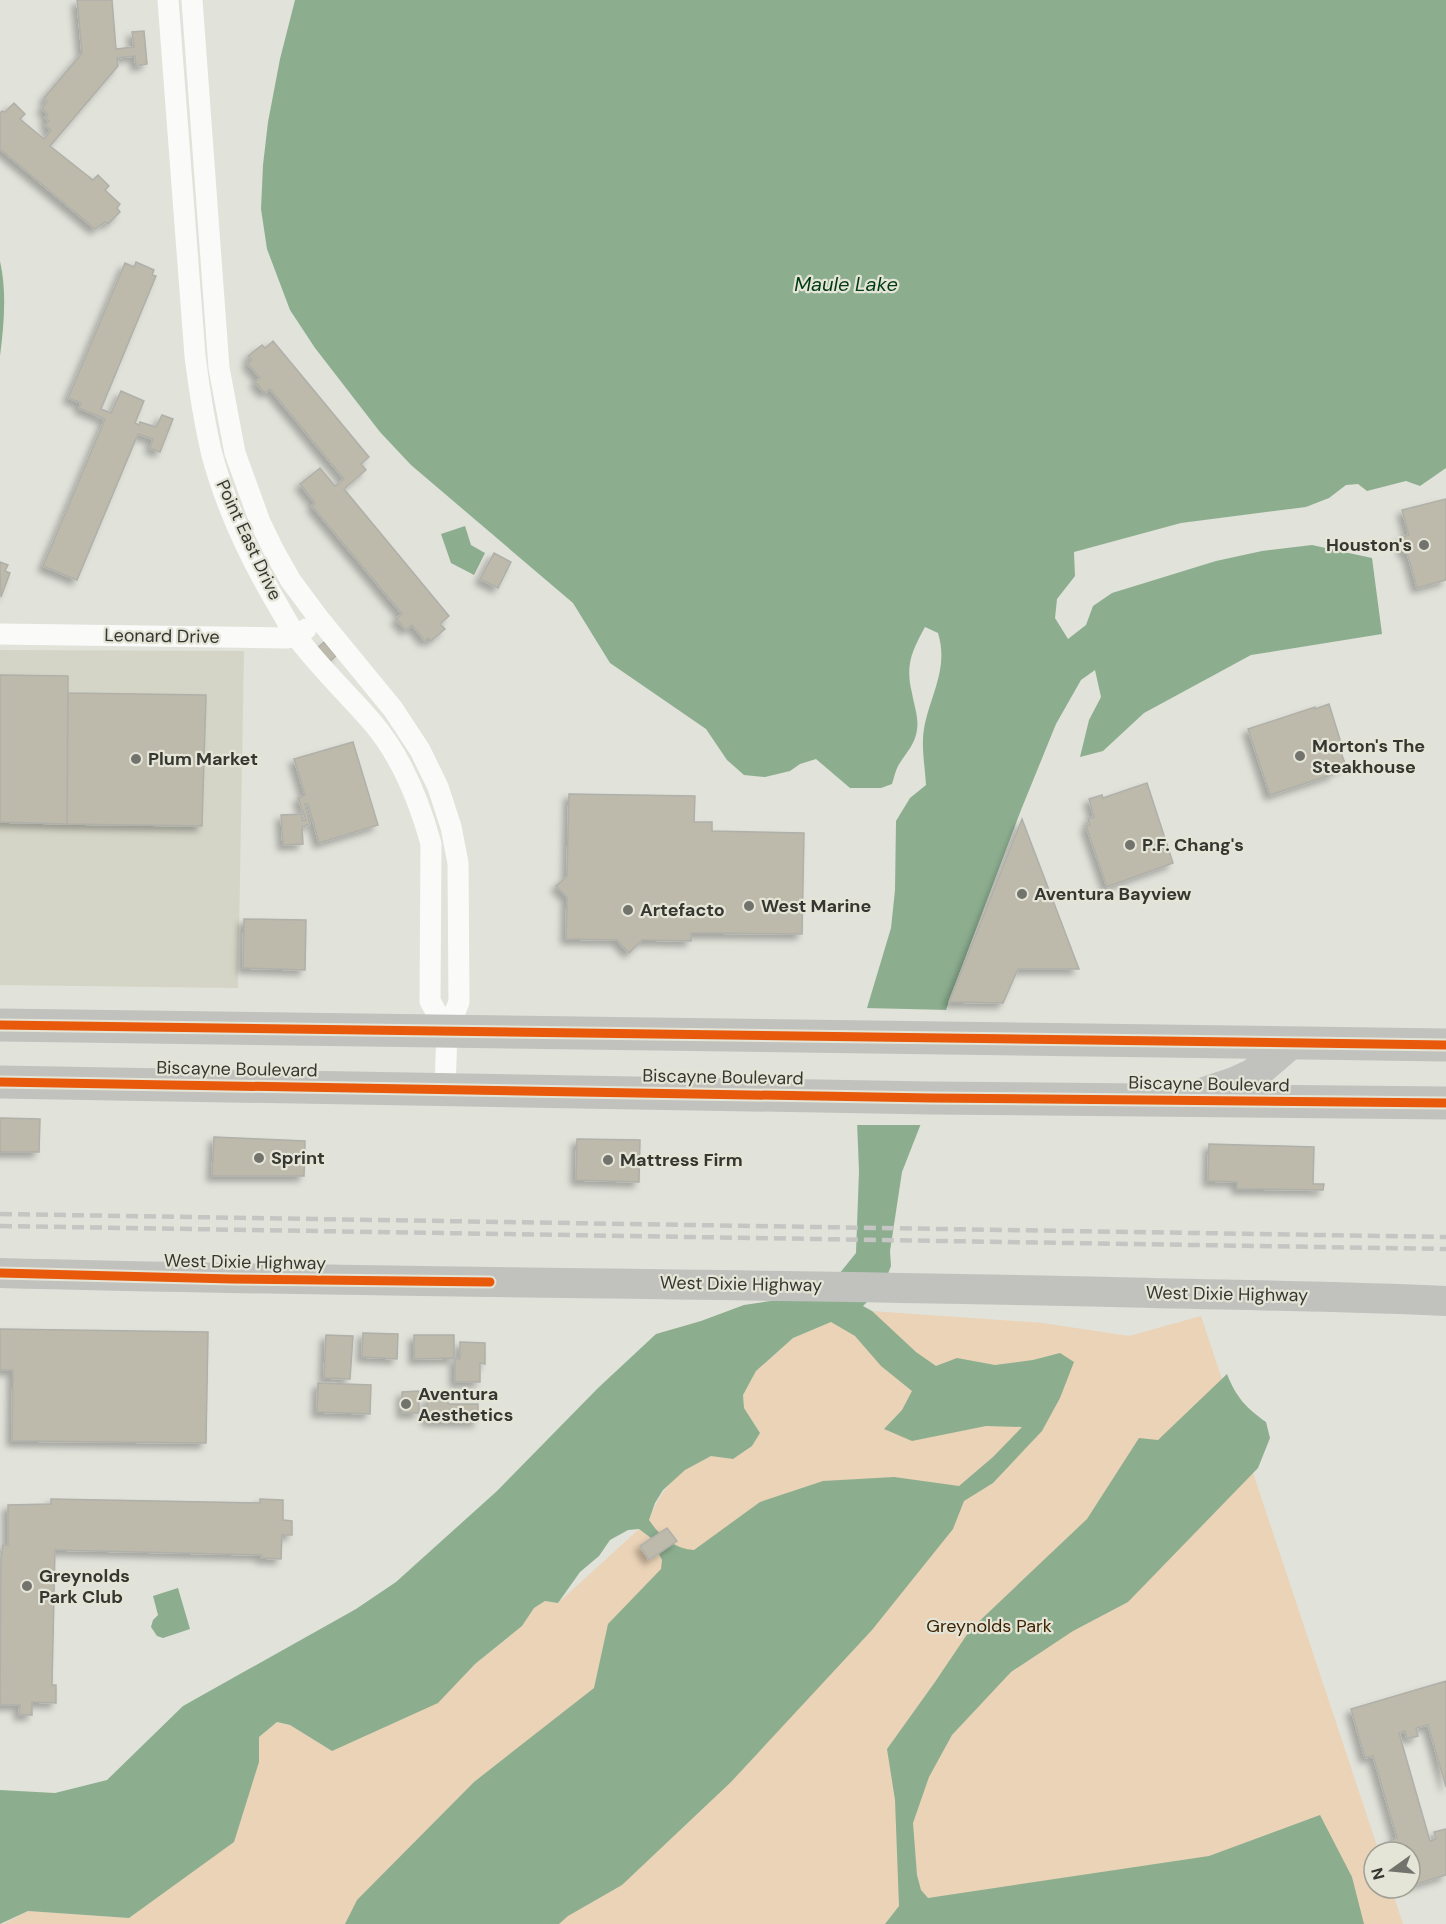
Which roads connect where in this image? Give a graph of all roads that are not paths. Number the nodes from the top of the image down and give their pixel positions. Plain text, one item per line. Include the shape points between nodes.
1 (168, 0) edge
2 (192, 0) edge
3 (320, 620) junction
4 (0, 634) edge
5 (296, 636) junction
6 (0, 1025) edge
7 (447, 1031) junction
8 (1290, 1043) junction
9 (1446, 1045) edge
10 (0, 1082) edge
11 (445, 1089) junction
12 (1184, 1100) junction
13 (1446, 1103) edge
14 (0, 1273) edge
15 (1446, 1301) edge

1 - 5 street, Point East Drive via 195,356 204,418 228,502 263,579
2 - 3 street, Point East Drive via 219,368 232,443 248,494 274,551
3 - 5 street
3 - 7 street, Point East Drive via 393,709 420,750 451,826 459,863 459,1002
4 - 5 street, Leonard Drive
5 - 7 street, Point East Drive via 372,723 411,784 425,822 432,864 430,1001
6 - 7 main road
7 - 8 main road
7 - 11 street, Point East Drive
8 - 9 main road
8 - 12 main road via 1253,1075
10 - 11 main road, Biscayne Boulevard
11 - 12 main road, Biscayne Boulevard
12 - 13 main road, Biscayne Boulevard
14 - 15 street, West Dixie Highway via 765,1284

